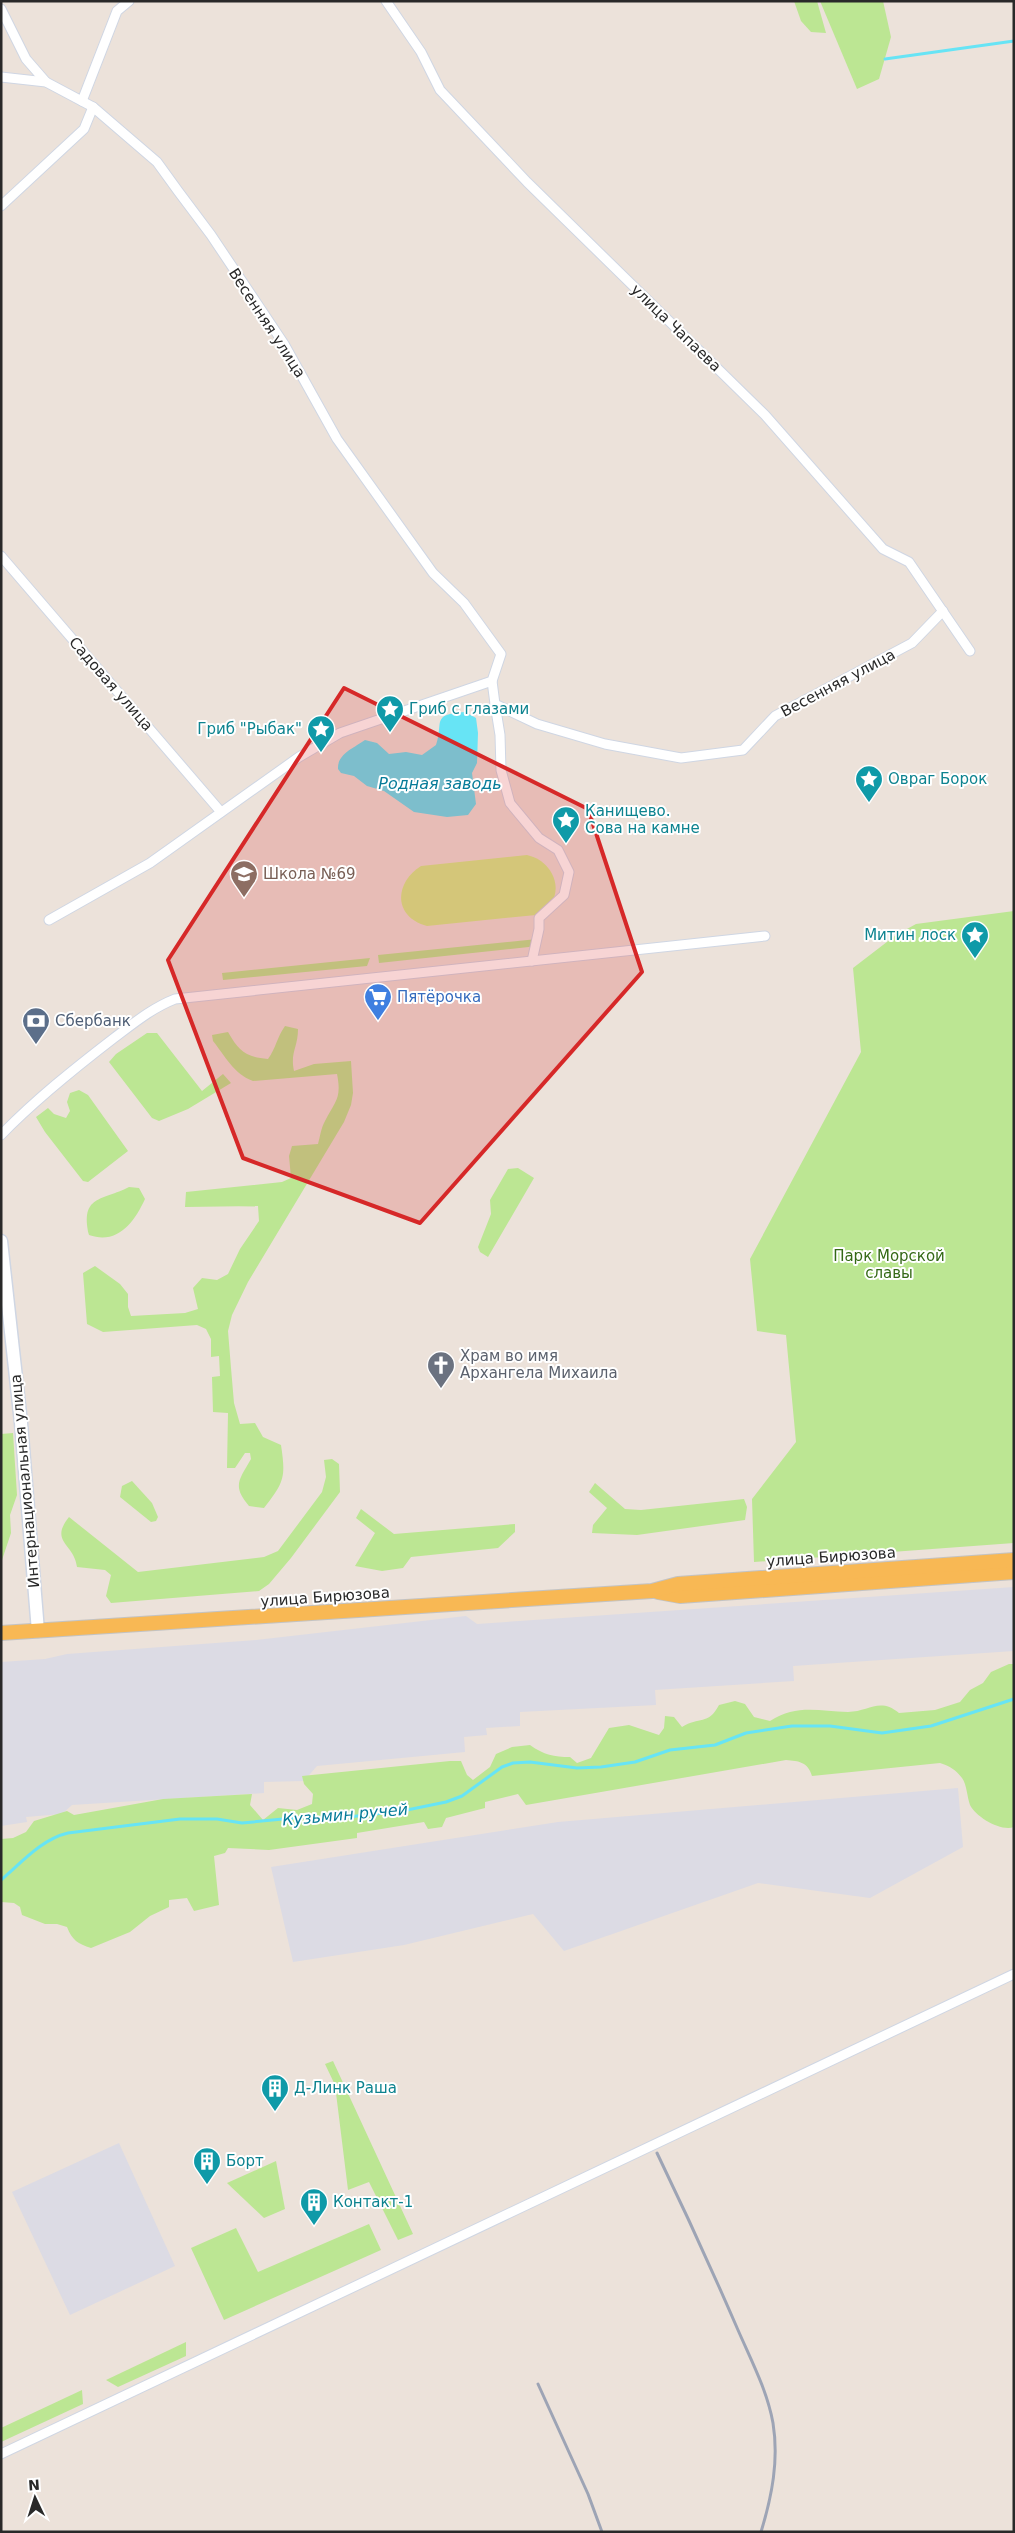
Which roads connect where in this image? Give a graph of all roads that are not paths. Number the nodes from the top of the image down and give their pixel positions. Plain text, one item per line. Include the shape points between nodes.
1 (129, 1) edge
2 (386, 1) edge
3 (1, 9) edge
4 (1, 77) edge
5 (46, 82) junction
6 (82, 101) junction
7 (93, 107) junction
8 (1, 206) edge
9 (1, 556) edge
10 (943, 611) junction
11 (970, 651) dead end
12 (492, 681) junction
13 (496, 704) junction
14 (221, 812) junction
15 (49, 920) dead end
16 (765, 936) dead end
17 (532, 961) junction
18 (1, 1135) edge
19 (1, 1242) edge
20 (1014, 1560) edge
21 (1014, 1572) edge
22 (652, 1591) junction
23 (38, 1631) junction
24 (1, 1633) edge
25 (1014, 1974) edge
26 (1, 2454) edge

1 - 6 street via 118,11
2 - 10 street, улица Чапаева via 421,52 440,90 527,182 765,415 883,549 909,562
3 - 5 street via 26,59
4 - 5 street, Весенняя улица
5 - 6 street, Весенняя улица
6 - 7 street, Весенняя улица
7 - 8 street via 84,129
7 - 12 street, Весенняя улица via 157,162 205,227 284,344 337,439 433,573 464,604 501,654
9 - 14 street, Садовая улица
10 - 11 street, улица Чапаева
10 - 13 street, Весенняя улица via 912,643 775,716 743,750 681,758 605,744 537,724
12 - 13 street
12 - 14 street via 340,733
13 - 17 street via 501,770 510,803 539,838 558,850 570,872 564,895 538,918
14 - 15 street via 150,862
16 - 17 street
17 - 18 street via 175,999 149,1012 95,1052
19 - 23 main road, Интернациональная улица via 21,1423
20 - 22 main road, улица Бирюзова via 678,1584
21 - 22 main road, улица Бирюзова via 680,1596
22 - 23 main road, улица Бирюзова
23 - 24 main road, улица Бирюзова
25 - 26 street

